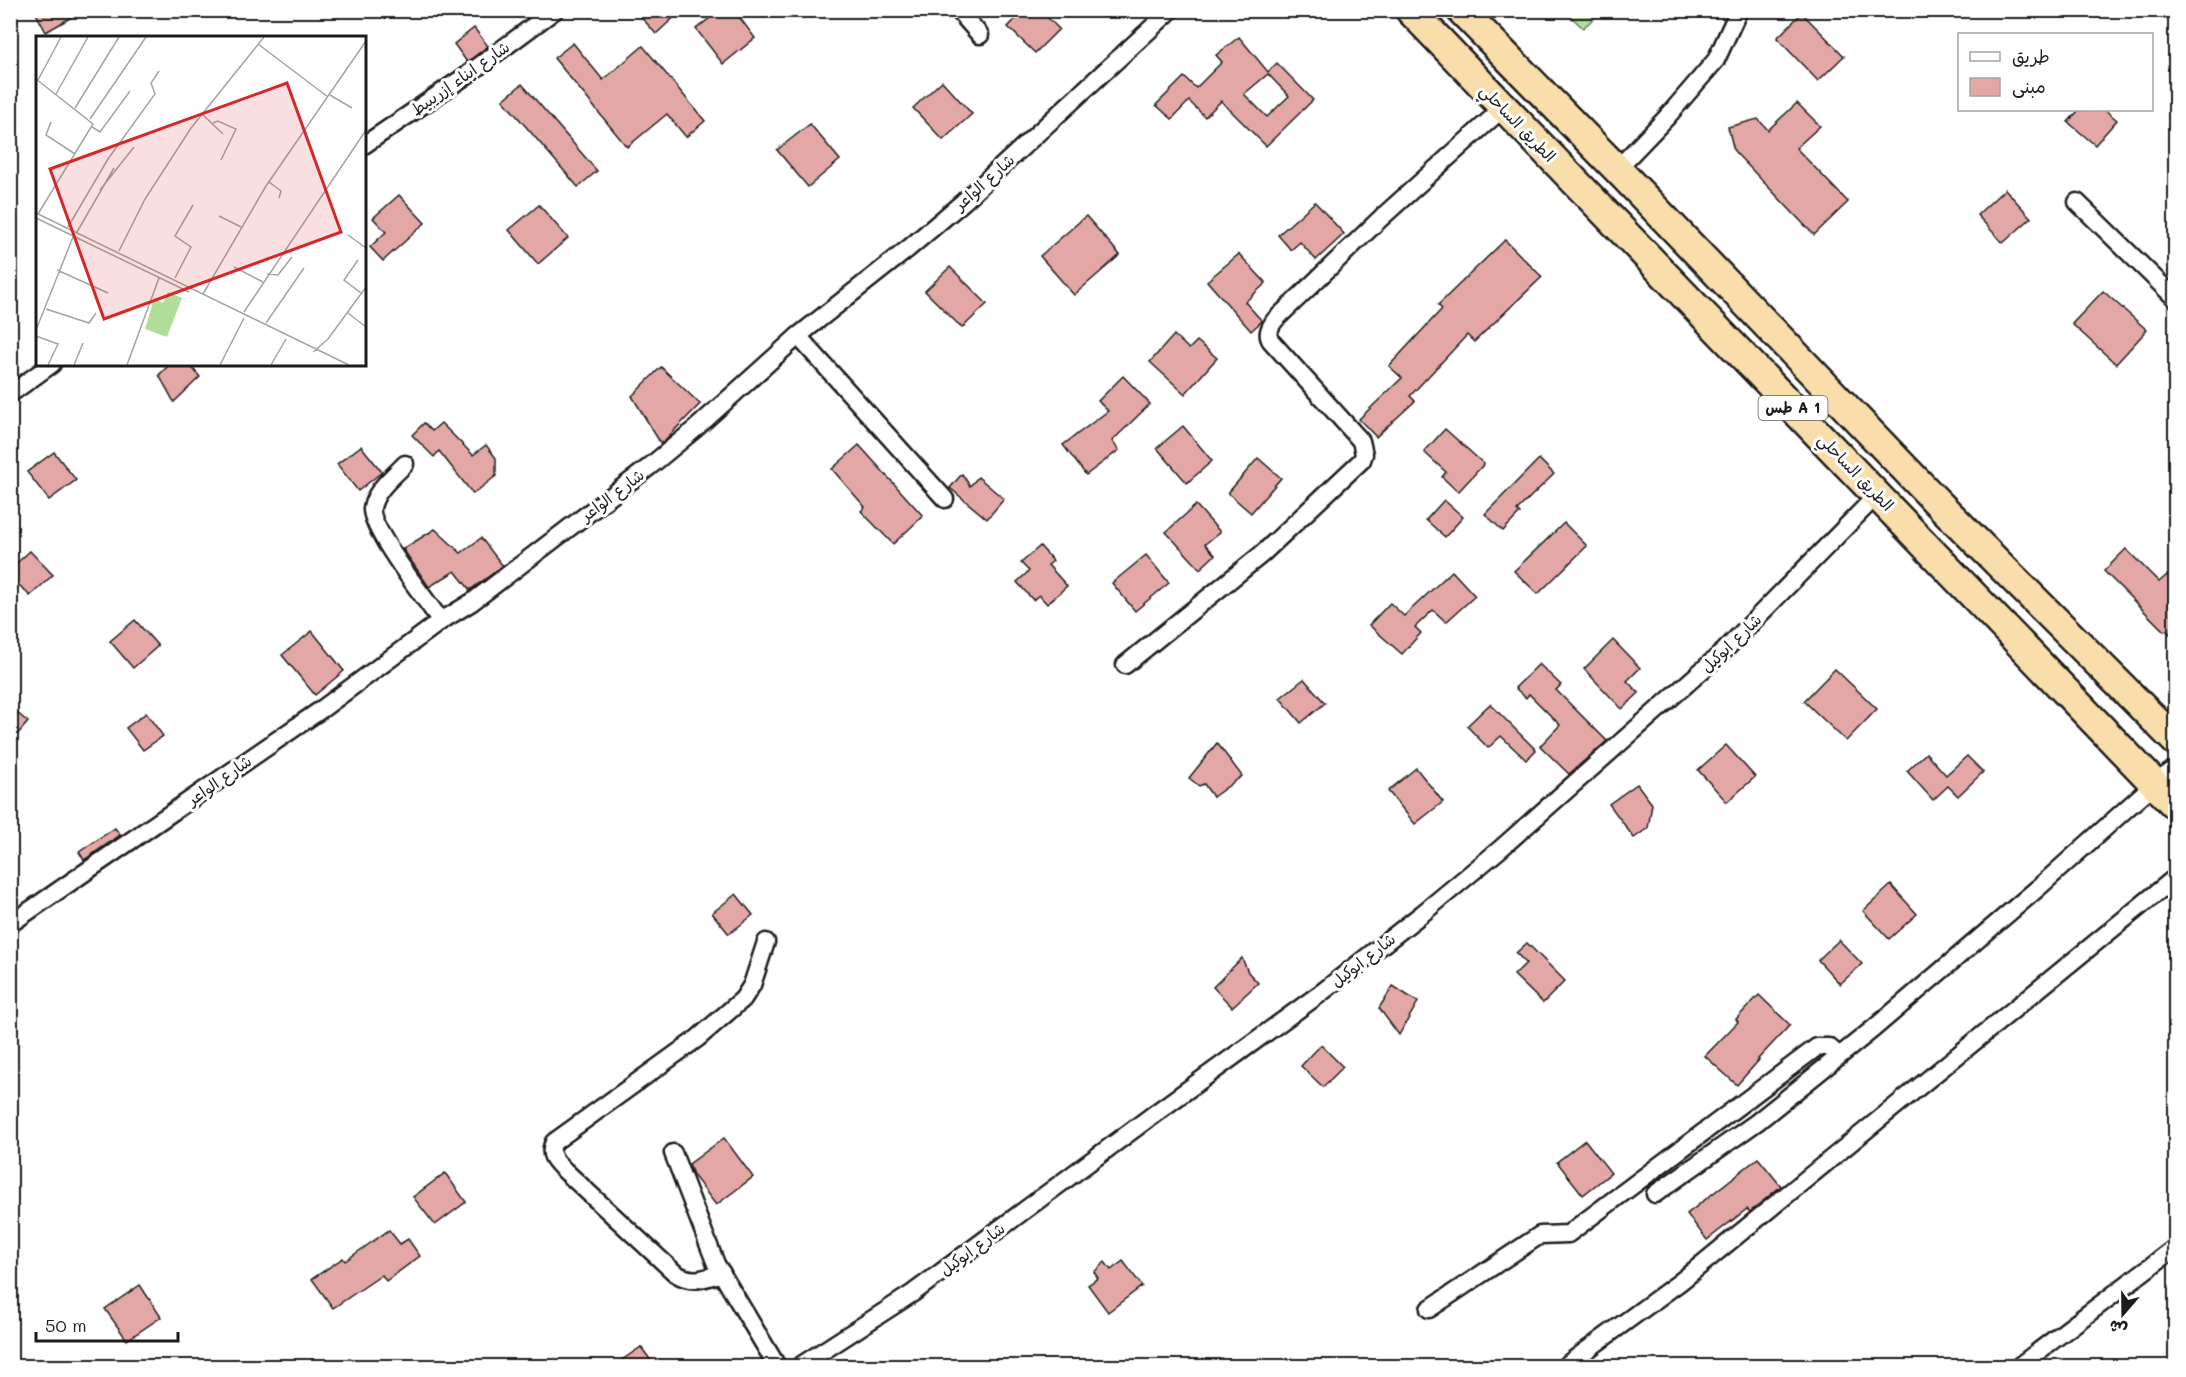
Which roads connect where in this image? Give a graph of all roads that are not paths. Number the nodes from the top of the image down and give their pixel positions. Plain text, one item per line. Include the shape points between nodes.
1 (555, 10) edge
2 (958, 10) edge
3 (1171, 10) edge
4 (1410, 10) edge
5 (1461, 10) edge
6 (1739, 10) edge
7 (980, 35) dead end
8 (1503, 108) junction
9 (366, 144) edge
10 (1617, 169) junction
11 (2077, 202) dead end
12 (2175, 299) edge
13 (798, 336) junction
14 (49, 366) edge
15 (10, 394) edge
16 (405, 464) dead end
17 (1878, 494) junction
18 (945, 499) dead end
19 (441, 621) junction
20 (1125, 665) dead end
21 (2175, 741) edge
22 (2165, 776) edge
23 (2175, 806) edge
24 (2175, 877) edge
25 (10, 924) edge
26 (766, 942) dead end
27 (1839, 1056) junction
28 (673, 1153) dead end
29 (1655, 1194) dead end
30 (2175, 1247) edge
31 (722, 1273) junction
32 (1430, 1309) dead end
33 (777, 1366) edge
34 (800, 1366) edge
35 (1565, 1366) edge
36 (2019, 1366) edge

1 - 9 street, شارع ابناء إزريبيط
2 - 7 street
3 - 13 street, شارع الواعر via 963,202
4 - 8 highway, الطريق الساحلي / طس A 1
5 - 10 highway, طس A 1
6 - 10 street via 1716,60
8 - 17 highway, الطريق الساحلي / طس A 1
8 - 20 street via 1381,218 1269,330 1271,341 1361,441 1362,460 1262,554
10 - 21 highway, طس A 1 via 1935,500
11 - 12 street
13 - 18 street
13 - 19 street, شارع الواعر via 649,467 472,602
14 - 15 street
16 - 19 street via 378,493 372,512 384,539
17 - 22 highway, الطريق الساحلي / طس A 1
17 - 34 street, شارع ابوكيل via 1717,658 1431,906 1321,993 913,1293
19 - 25 street, شارع الواعر via 322,709
22 - 23 highway, الطريق الساحلي / طس A 1
22 - 27 street
24 - 35 street via 1680,1282
26 - 31 street via 752,985 743,999 698,1038 554,1142 551,1150 563,1169 675,1273 703,1280
27 - 29 street via 1757,1122
27 - 32 street via 1829,1047 1817,1047 1568,1234 1540,1235
28 - 31 street
30 - 36 street
31 - 33 street

